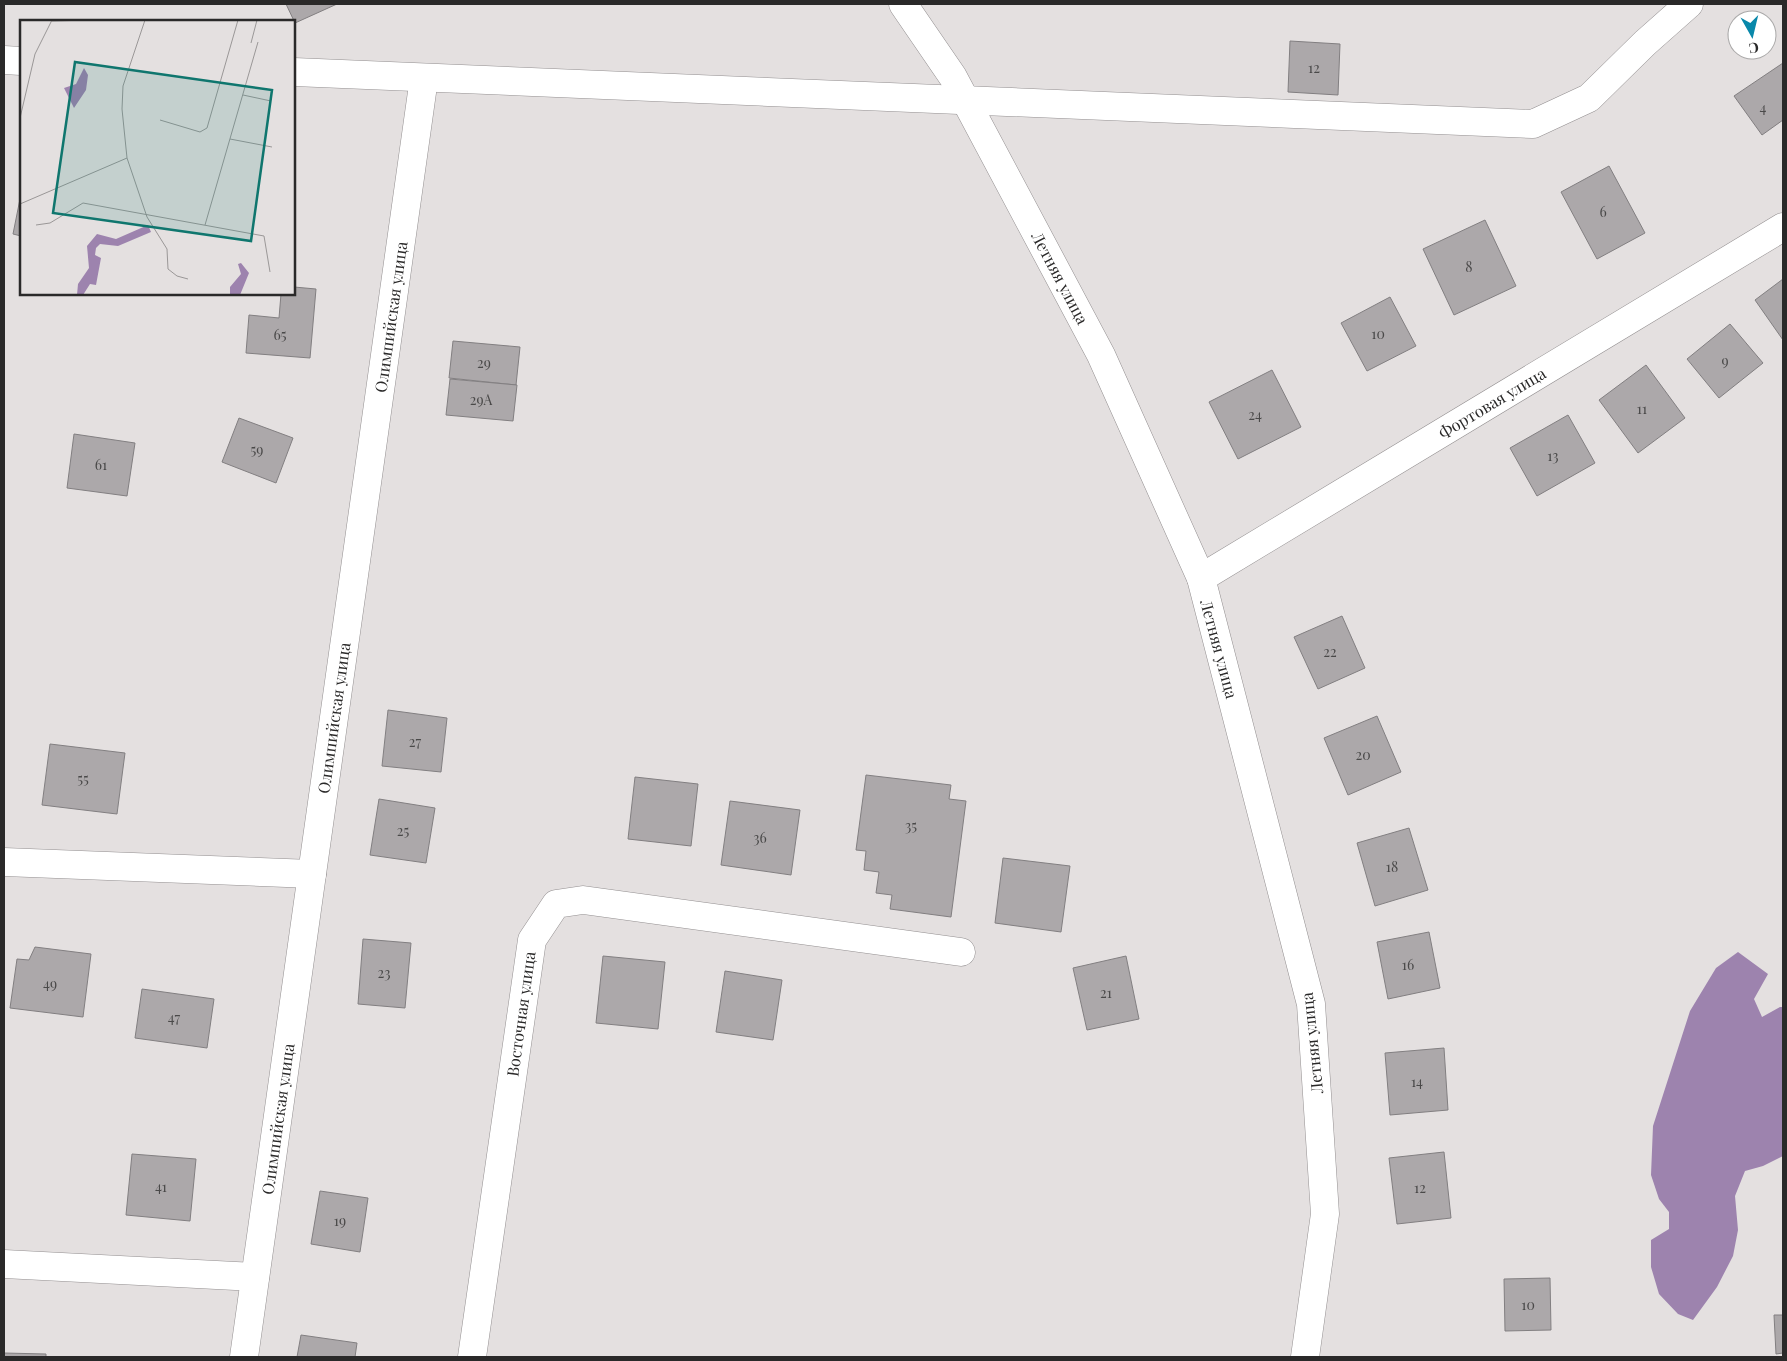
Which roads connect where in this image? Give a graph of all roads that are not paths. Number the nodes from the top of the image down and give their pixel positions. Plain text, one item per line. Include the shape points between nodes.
1 (903, 4) edge
2 (1688, 4) edge
3 (4, 60) edge
4 (20, 61) edge
5 (295, 72) edge
6 (424, 78) junction
7 (966, 100) junction
8 (1783, 227) edge
9 (1201, 578) junction
10 (4, 862) edge
11 (312, 874) junction
12 (960, 952) dead end
13 (4, 1264) edge
14 (255, 1277) junction
15 (244, 1357) edge
16 (472, 1357) edge
17 (1305, 1357) edge

1 - 7 street, Летняя улица
2 - 7 street via 1589,98 1533,124
3 - 4 street
5 - 6 street
6 - 7 street
6 - 11 street, Олимпийская улица
7 - 9 street, Летняя улица via 1101,355
8 - 9 street, Фортовая улица
9 - 17 street, Летняя улица via 1311,1004 1325,1214
10 - 11 street
11 - 14 street, Олимпийская улица
12 - 16 street, Восточная улица via 583,900 556,904 532,940
13 - 14 street
14 - 15 street, Олимпийская улица

